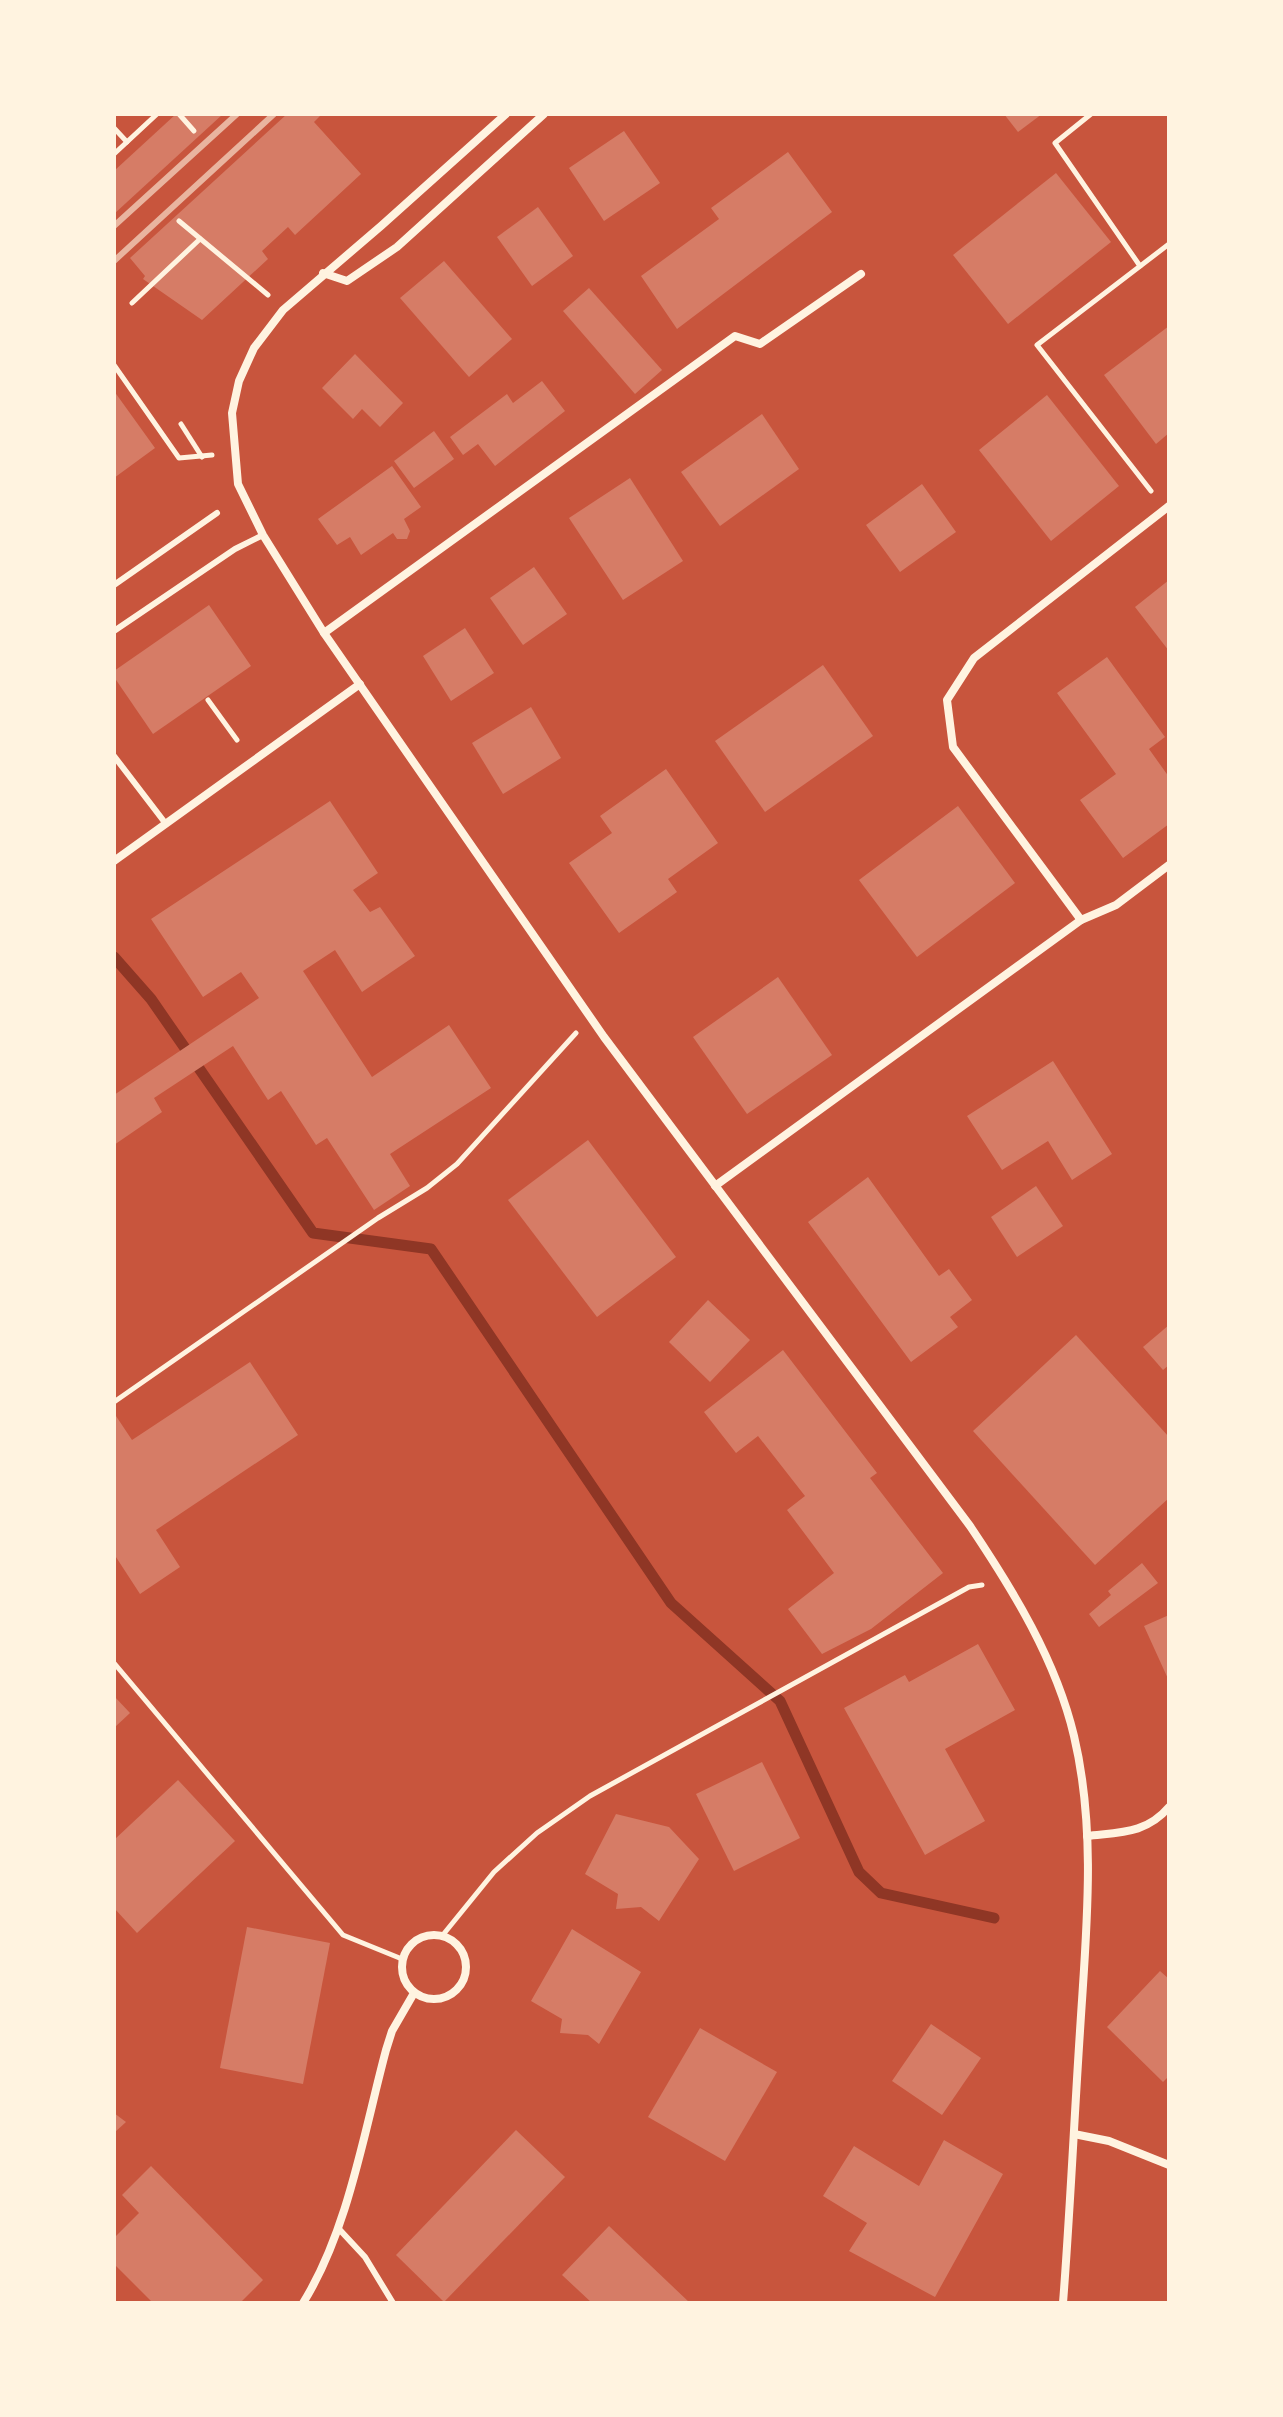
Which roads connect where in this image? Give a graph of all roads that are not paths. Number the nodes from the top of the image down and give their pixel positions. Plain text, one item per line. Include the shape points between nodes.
1 (506, 114) edge
2 (544, 114) edge
3 (323, 273) junction
4 (861, 274) dead end
5 (1168, 510) edge
6 (217, 513) dead end
7 (263, 535) junction
8 (114, 585) edge
9 (114, 631) edge
10 (324, 633) junction
11 (360, 684) junction
12 (114, 756) edge
13 (166, 824) junction
14 (114, 861) edge
15 (1169, 865) edge
16 (1081, 920) junction
17 (715, 1186) junction
18 (1169, 1807) edge
19 (1087, 1836) junction
20 (414, 1993) junction
21 (1074, 2134) junction
22 (1169, 2165) edge
23 (339, 2229) junction
24 (303, 2303) edge
25 (393, 2303) edge
26 (1063, 2303) edge

1 - 3 street
2 - 3 street via 397,247 347,281
3 - 7 street via 283,310 254,348 239,381 232,413 238,484
4 - 10 street via 760,344 735,336
5 - 16 street via 974,658 947,700 953,747
6 - 8 lane
7 - 9 lane
7 - 10 street
10 - 11 street
11 - 13 street
11 - 17 street via 593,1021
12 - 13 lane
13 - 14 street
15 - 16 street via 1116,905
16 - 17 street
17 - 19 street via 1002,1573 1033,1629 1073,1734
18 - 19 street via 1141,1829
19 - 21 street
20 - 20 street via 437,1999 459,1987 465,1963 452,1941 430,1935 408,1948 402,1959 406,1983
20 - 23 street via 389,2040
21 - 22 street via 1109,2141
21 - 26 street
23 - 24 street
23 - 25 lane via 365,2257

